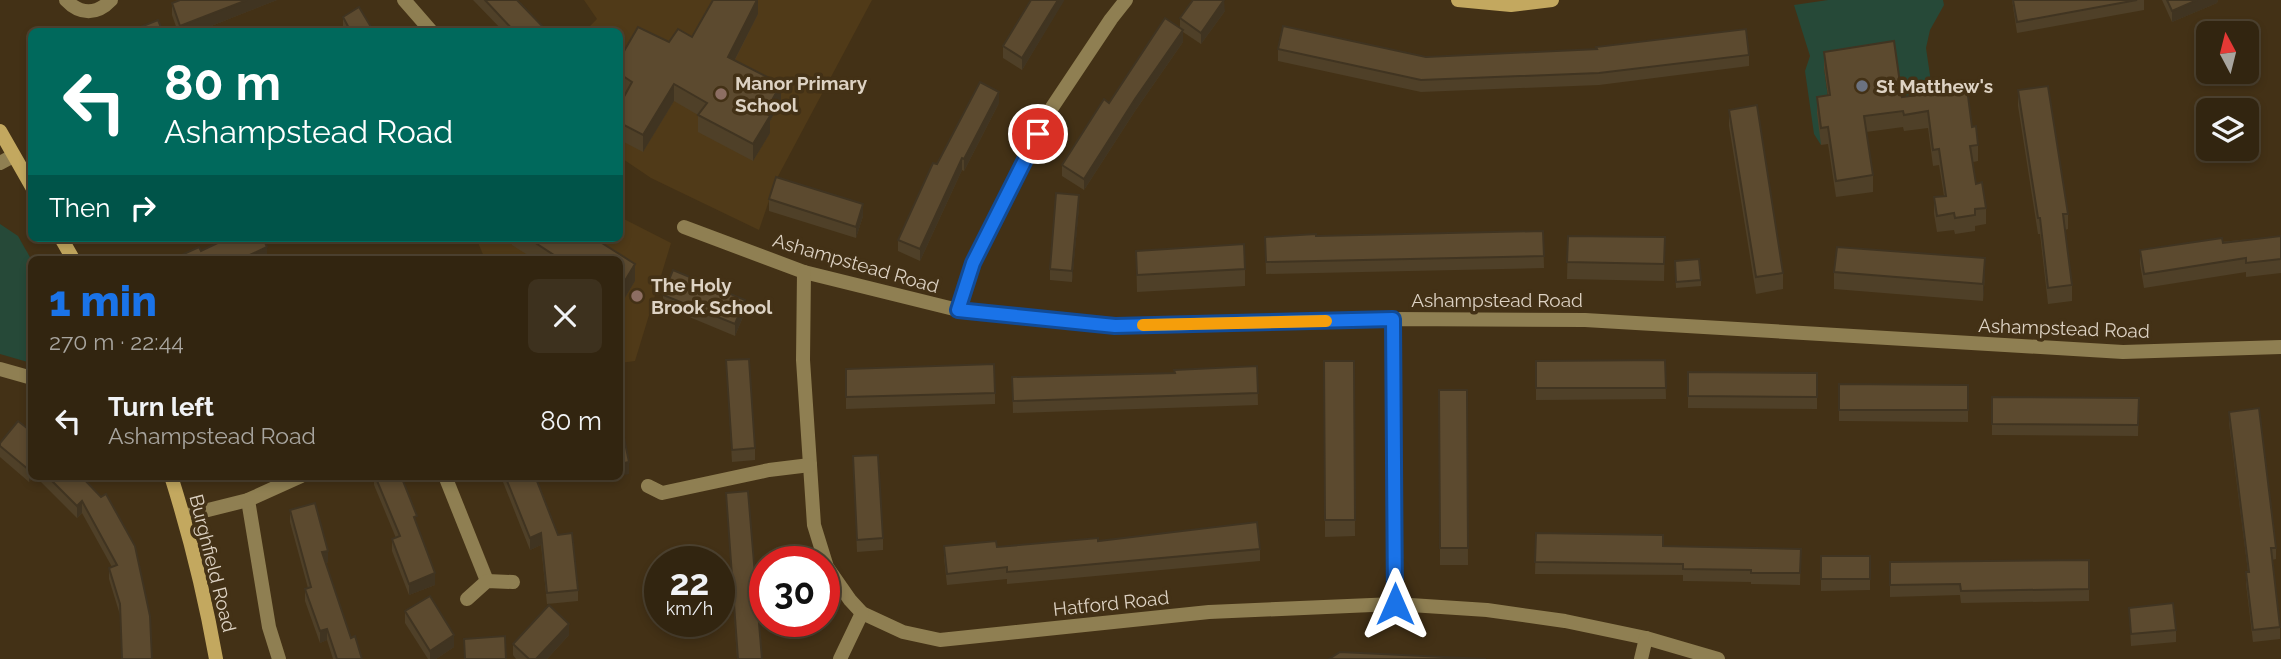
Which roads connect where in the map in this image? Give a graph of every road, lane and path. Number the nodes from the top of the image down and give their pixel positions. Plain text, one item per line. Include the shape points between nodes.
1 (66, 0) edge
2 (111, 0) edge
3 (404, 0) edge
4 (1126, 0) edge
5 (1458, 0) edge
6 (1552, 0) edge
7 (428, 28) edge
8 (0, 131) edge
9 (7, 159) edge
10 (28, 183) edge
11 (684, 228) dead end
12 (804, 272) junction
13 (958, 310) junction
14 (1393, 319) junction
15 (2281, 347) edge
16 (0, 369) edge
17 (28, 377) edge
18 (810, 465) junction
19 (172, 480) edge
20 (292, 480) edge
21 (447, 480) edge
22 (648, 486) dead end
23 (248, 500) junction
24 (184, 516) junction
25 (487, 581) junction
26 (513, 582) dead end
27 (467, 599) dead end
28 (1395, 604) junction
29 (862, 612) junction
30 (1646, 638) junction
31 (216, 659) edge
32 (279, 659) edge
33 (840, 659) edge
34 (1641, 659) edge
35 (1718, 659) edge

1 - 2 street via 88,12
3 - 7 street
4 - 13 street via 1049,112 973,263
5 - 6 street via 1511,5
8 - 9 street
9 - 10 street
11 - 12 street, Ashampstead Road
12 - 13 street, Ashampstead Road
12 - 18 street, Hatford Road via 803,360
13 - 14 street, Ashampstead Road via 1115,326
14 - 15 street, Ashampstead Road via 1585,320 2123,352
14 - 28 street
16 - 17 street
18 - 22 street via 662,493
18 - 29 street, Hatford Road via 814,525 827,567
19 - 24 street, Burghfield Road
20 - 23 street
21 - 25 street
23 - 24 street
23 - 32 street, Burghfield Road via 269,627
24 - 31 street, Burghfield Road
25 - 26 street
25 - 27 street
28 - 29 street, Hatford Road via 1209,612 940,640 903,632
28 - 30 street, Hatford Road via 1487,610
29 - 33 street
30 - 34 street
30 - 35 street, Hatford Road

